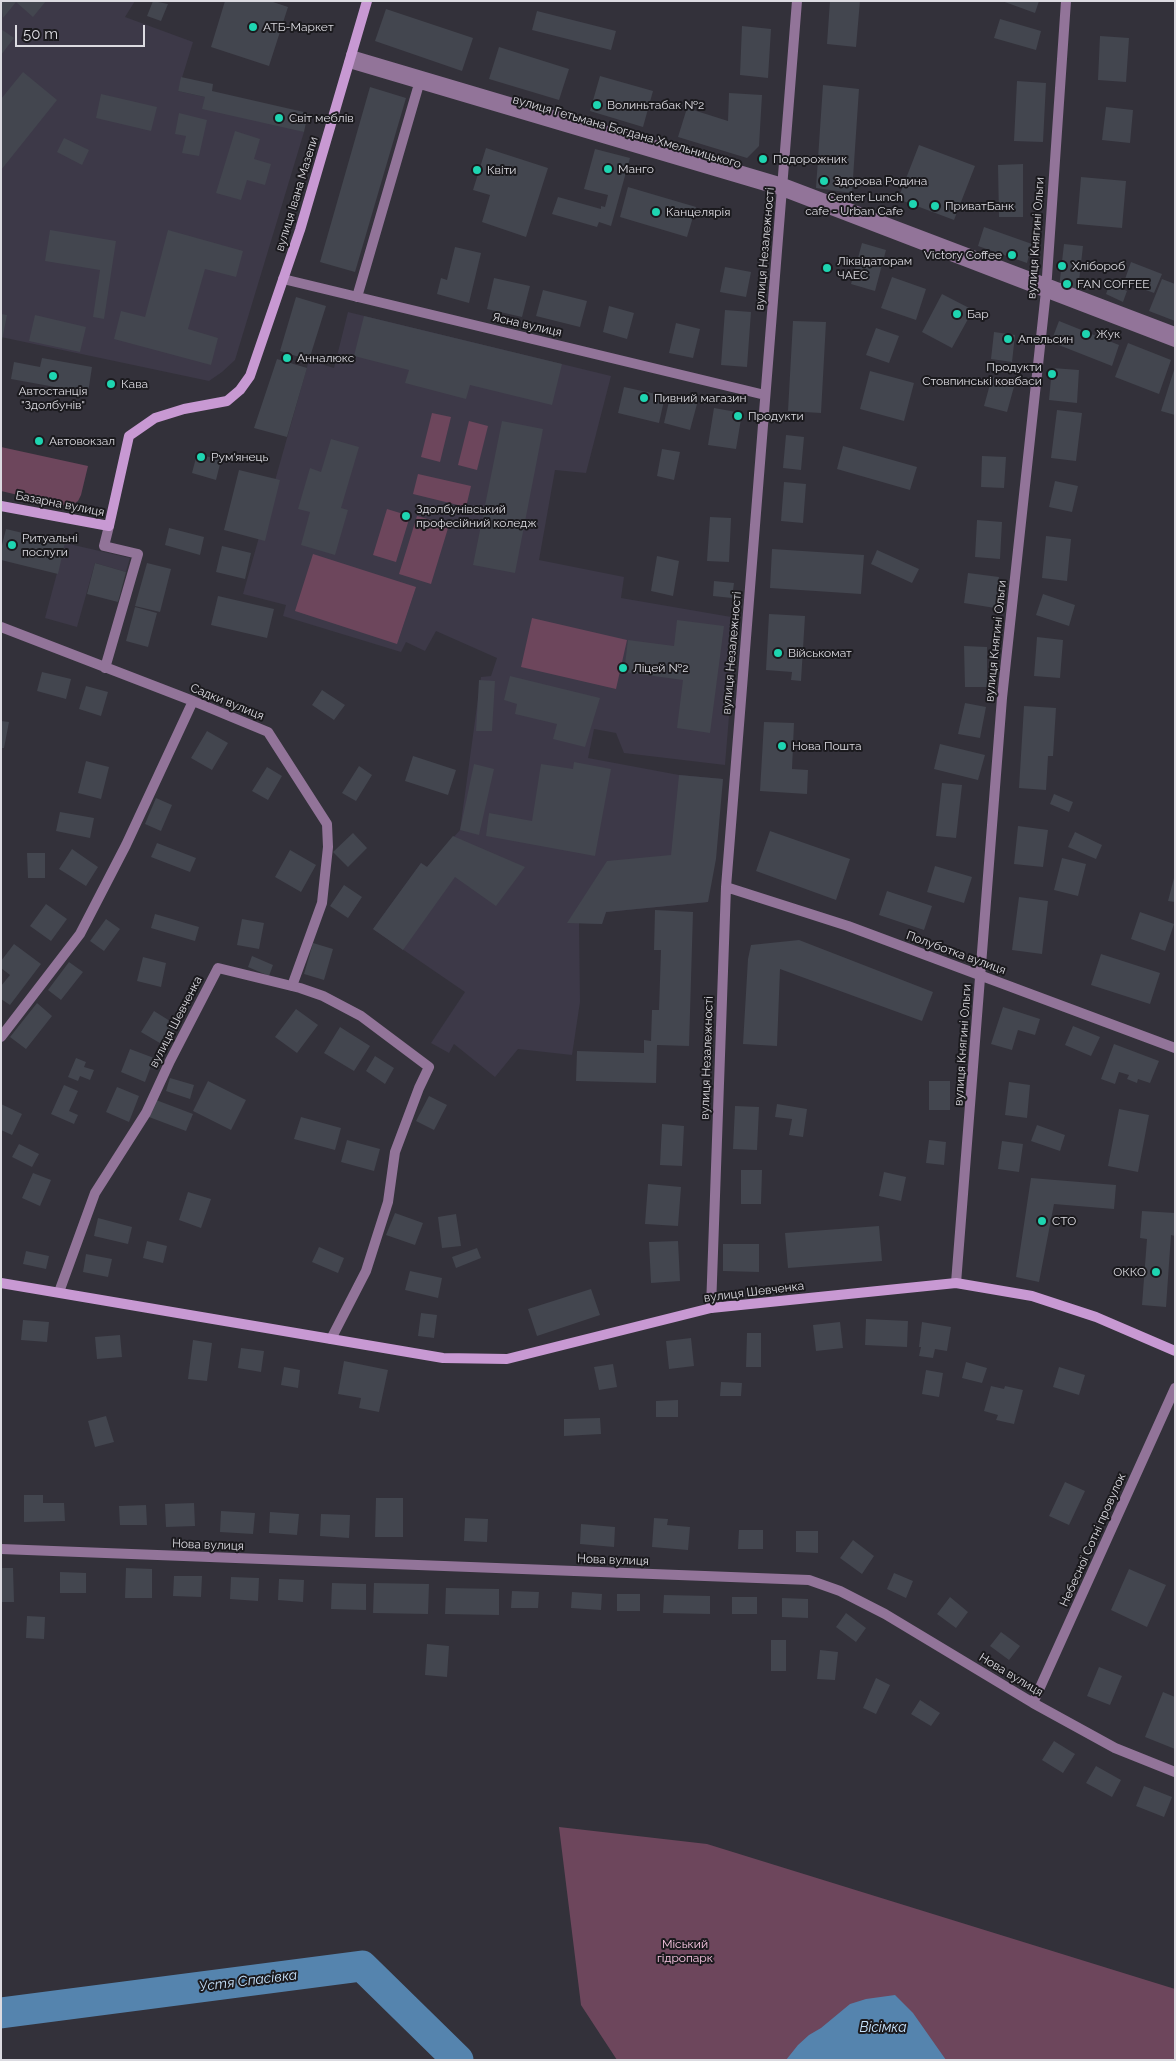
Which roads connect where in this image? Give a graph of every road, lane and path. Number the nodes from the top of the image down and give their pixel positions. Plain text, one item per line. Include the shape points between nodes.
1 (367, 1) edge
2 (797, 1) edge
3 (1066, 1) edge
4 (350, 59) junction
5 (419, 84) junction
6 (782, 187) junction
7 (283, 279) junction
8 (1046, 287) junction
9 (357, 297) junction
10 (1175, 332) edge
11 (1175, 342) edge
12 (240, 390) joint
13 (765, 395) junction
14 (1, 506) edge
15 (109, 526) junction
16 (1, 627) edge
17 (105, 668) junction
18 (193, 701) junction
19 (726, 887) junction
20 (981, 976) junction
21 (292, 986) junction
22 (1, 1037) edge
23 (1175, 1048) edge
24 (1, 1282) edge
25 (956, 1284) junction
26 (59, 1292) junction
27 (710, 1308) junction
28 (331, 1338) junction
29 (1175, 1351) edge
30 (1175, 1388) edge
31 (1, 1549) edge
32 (1033, 1703) junction
33 (1175, 1772) edge

1 - 4 main road, вулиця Івана Мазепи
2 - 6 street, вулиця Незалежності
3 - 8 street, вулиця Княгині Ольги
4 - 5 street, вулиця Гетьмана Богдана Хмельницького
4 - 6 street, вулиця Гетьмана Богдана Хмельницького
4 - 7 main road, вулиця Івана Мазепи
5 - 6 street, вулиця Гетьмана Богдана Хмельницького
5 - 9 street
6 - 8 street, вулиця Гетьмана Богдана Хмельницького
6 - 13 street, вулиця Незалежності
7 - 9 street, Ясна вулиця
7 - 12 main road, вулиця Івана Мазепи via 250,376
8 - 10 street, вулиця Гетьмана Богдана Хмельницького
8 - 11 street, вулиця Гетьмана Богдана Хмельницького
8 - 20 street, вулиця Княгині Ольги via 1002,698
9 - 13 street, Ясна вулиця
12 - 15 main road, Базарна вулиця via 226,401 155,418 129,436
13 - 19 street, вулиця Незалежності
14 - 15 main road, Базарна вулиця
15 - 17 street via 104,546 138,554
16 - 17 street, Садки вулиця
17 - 18 street, Садки вулиця
18 - 21 street, Садки вулиця via 268,732 327,824 327,878 322,903
18 - 22 street via 80,934
19 - 20 street, Полуботка вулиця via 848,926
19 - 27 street, вулиця Незалежності
20 - 23 street, Полуботка вулиця
20 - 25 street, вулиця Княгині Ольги
21 - 26 street, вулиця Шевченка via 218,968 146,1113 95,1194
21 - 28 street, вулиця Шевченка via 323,996 361,1016 429,1067 395,1152 388,1202 366,1271
24 - 26 main road, вулиця Шевченка
25 - 27 main road, вулиця Шевченка
25 - 29 main road, вулиця Шевченка via 1032,1296 1096,1317
26 - 28 main road, вулиця Шевченка
27 - 28 main road, вулиця Шевченка via 507,1359 443,1358
30 - 32 street, Небесної Сотні провулок
31 - 32 street, Нова вулиця via 808,1580 840,1590 885,1614
32 - 33 street, Нова вулиця via 1114,1748

